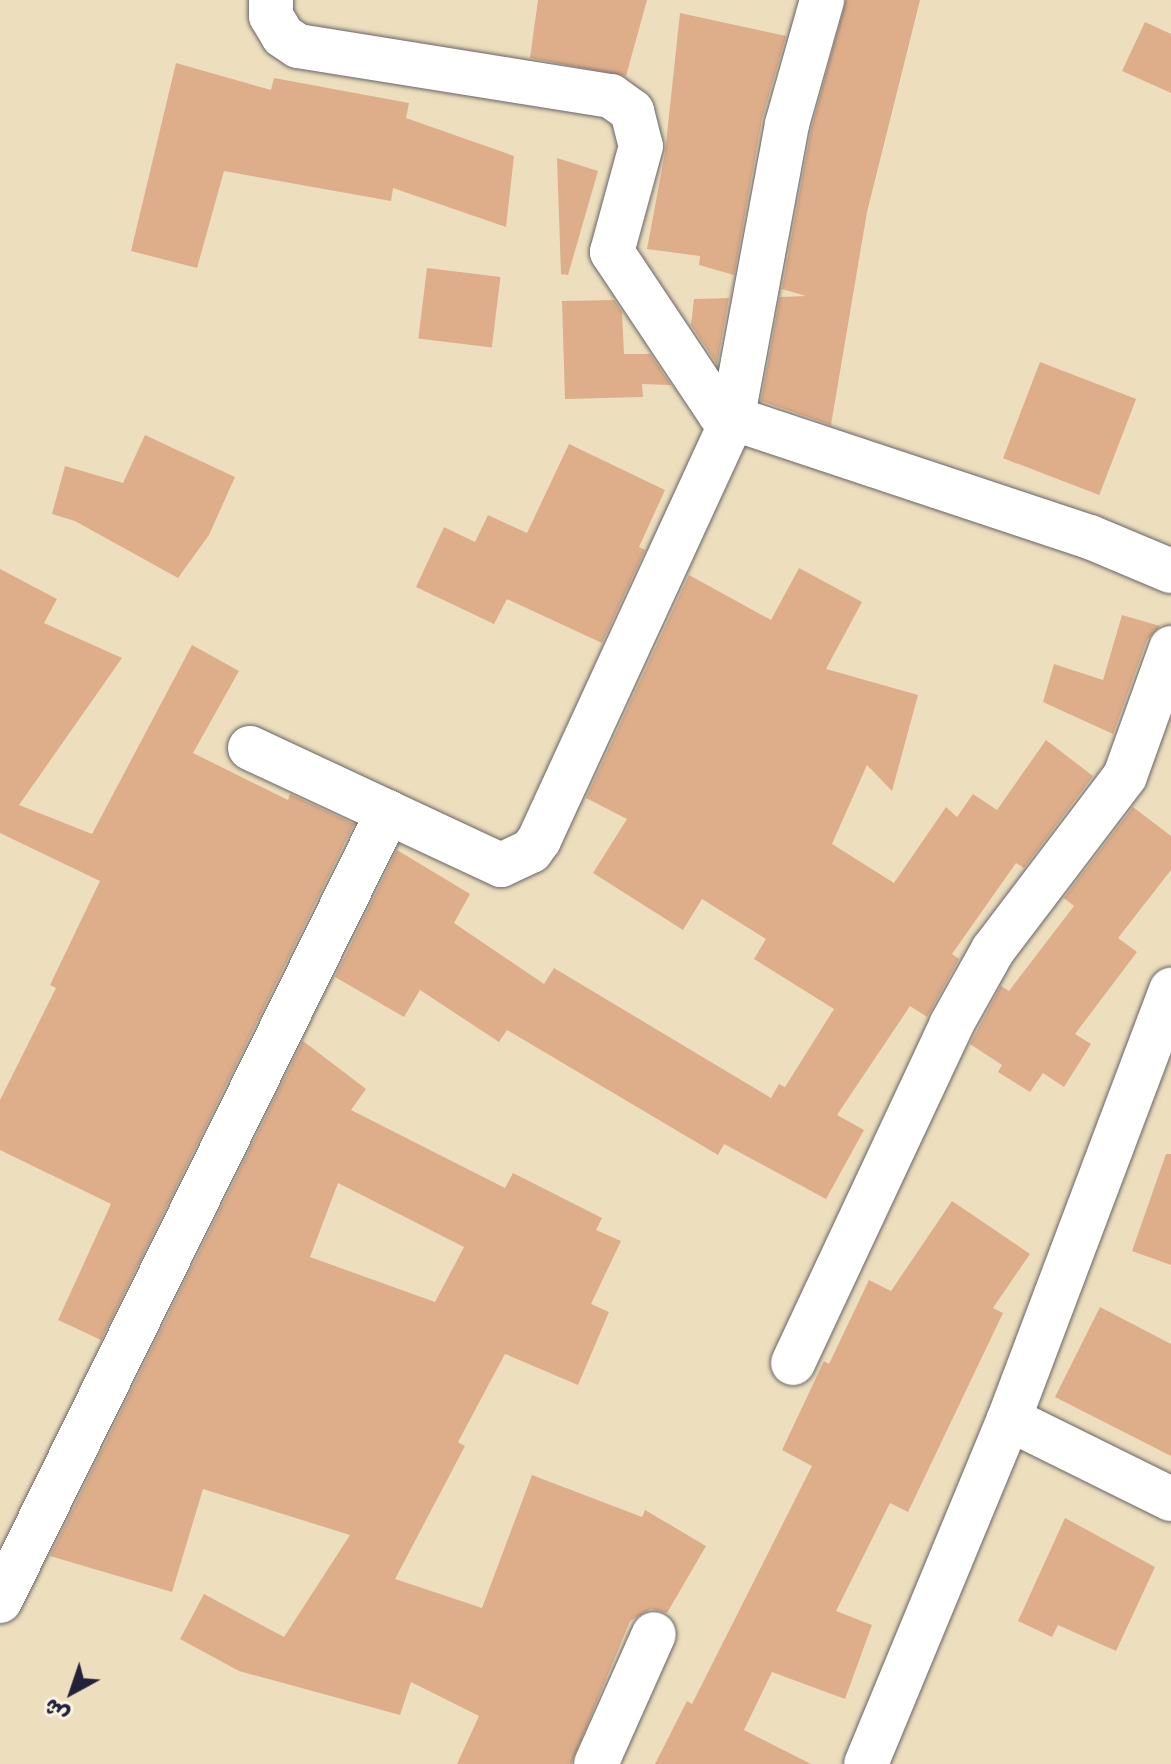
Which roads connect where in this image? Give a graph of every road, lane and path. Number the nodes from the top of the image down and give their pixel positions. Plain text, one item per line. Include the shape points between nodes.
1 (271, 0) edge
2 (822, 0) edge
3 (732, 421) junction
4 (1171, 571) edge
5 (1171, 648) edge
6 (250, 748) dead end
7 (388, 812) junction
8 (1171, 990) edge
9 (793, 1363) dead end
10 (1009, 1419) junction
11 (1171, 1499) edge
12 (0, 1601) edge
13 (654, 1634) dead end
14 (596, 1764) edge
15 (866, 1764) edge

1 - 3 street via 271,16 298,46 611,96 632,111 641,146 612,252 705,396
2 - 3 street via 787,124
3 - 4 street via 811,441 1090,537
3 - 7 street via 531,851 501,865
5 - 9 street via 1125,776 993,950 951,1025
6 - 7 street
7 - 12 street
8 - 10 street
10 - 11 street
10 - 15 street
13 - 14 street

